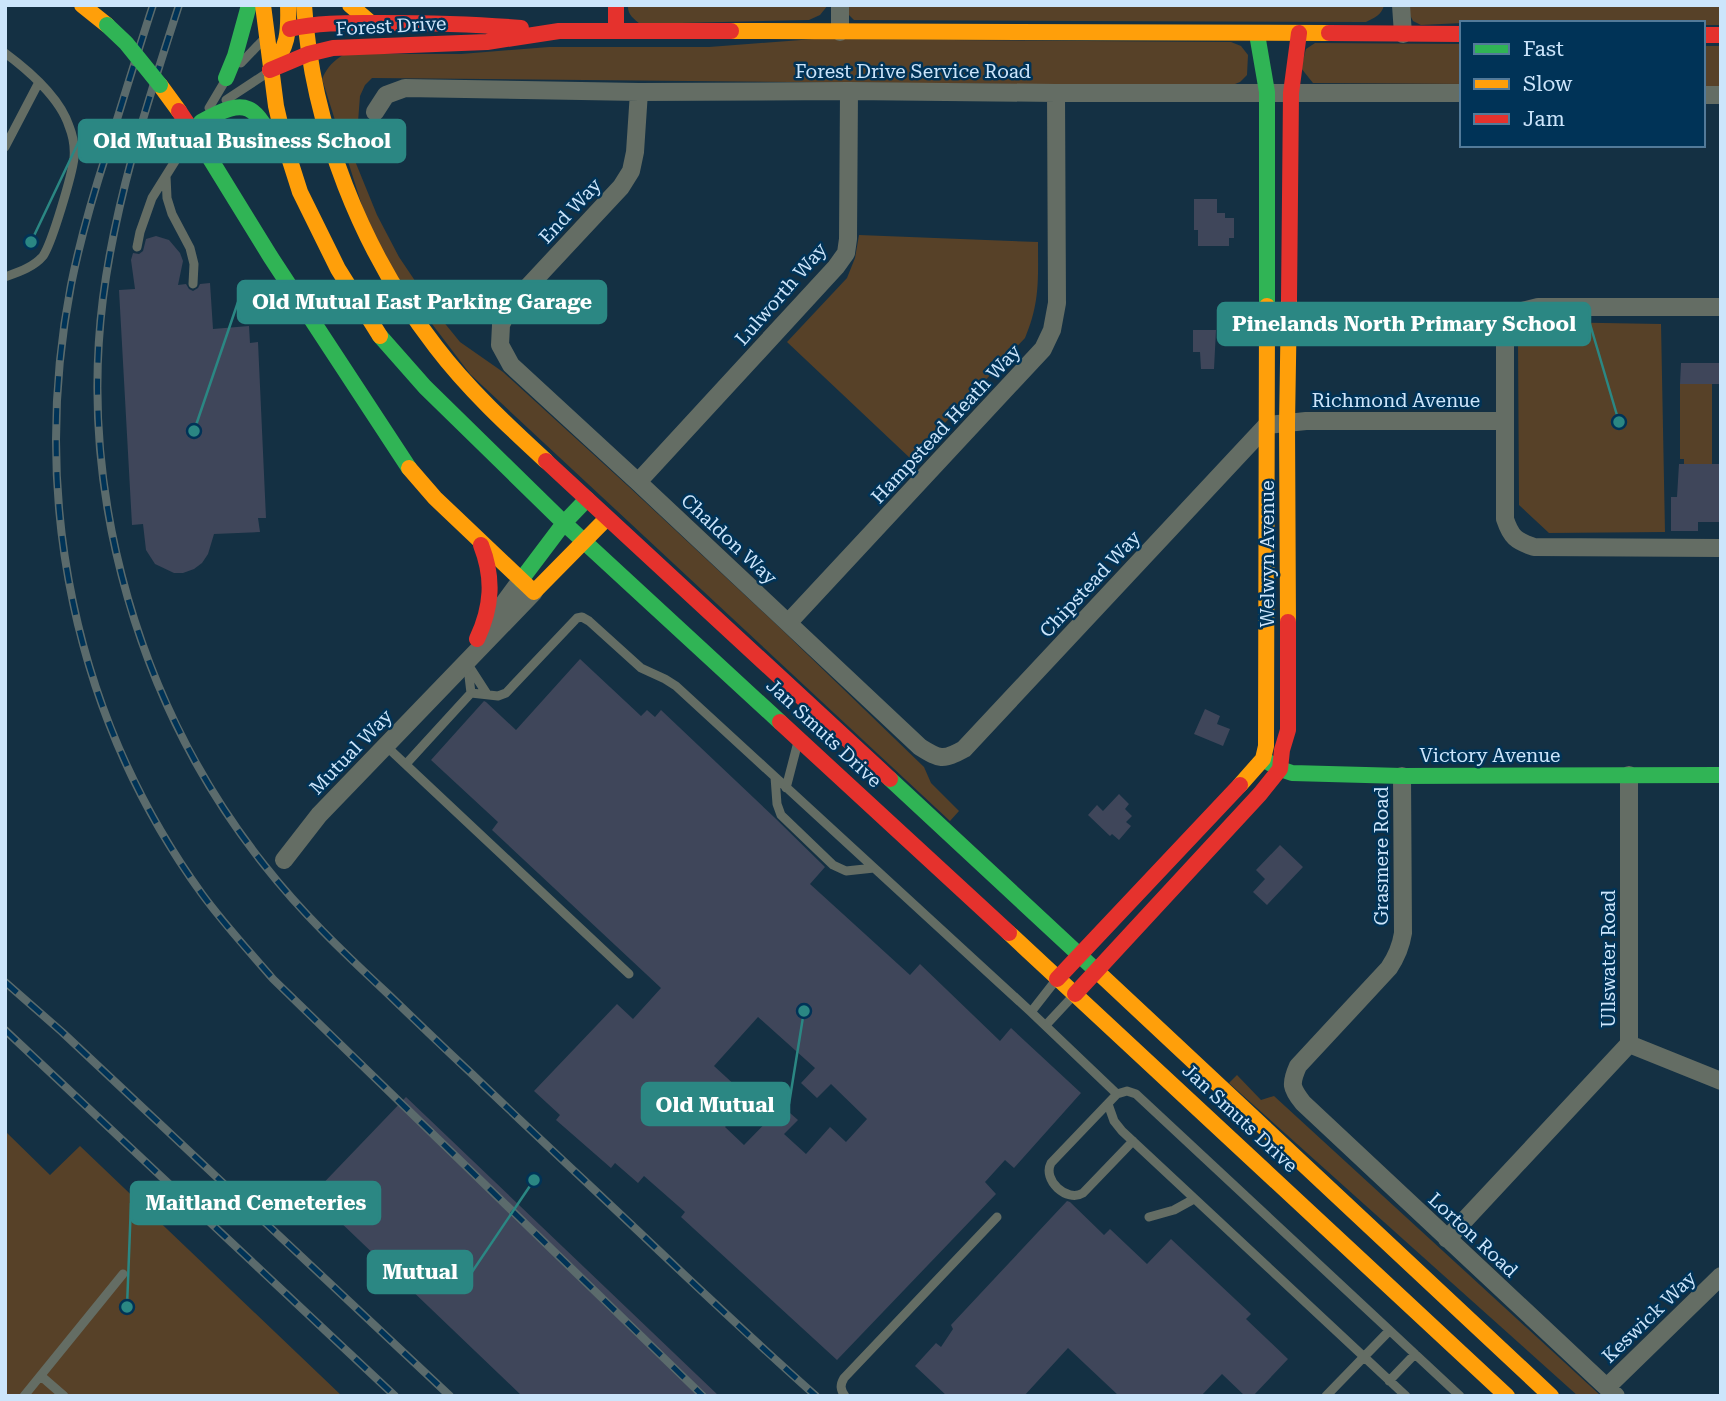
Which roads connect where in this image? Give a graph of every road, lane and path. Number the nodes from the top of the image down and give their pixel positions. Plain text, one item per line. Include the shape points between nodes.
1 (82, 5) edge
2 (249, 5) edge
3 (263, 5) edge
4 (288, 5) edge
5 (304, 5) edge
6 (350, 5) edge
7 (615, 5) edge
8 (840, 5) edge
9 (1401, 5) edge
10 (371, 23) junction
11 (306, 24) junction
12 (289, 29) junction
13 (559, 31) junction
14 (616, 31) junction
15 (840, 32) junction
16 (1299, 33) junction
17 (1257, 34) junction
18 (1403, 34) junction
19 (1460, 34) edge
20 (266, 36) junction
21 (5, 53) edge
22 (309, 54) junction
23 (270, 71) junction
24 (226, 78) junction
25 (39, 82) junction
26 (849, 91) junction
27 (639, 92) junction
28 (1268, 92) junction
29 (1056, 93) junction
30 (1291, 93) junction
31 (1460, 93) edge
32 (375, 112) dead end
33 (201, 122) junction
34 (5, 147) edge
35 (166, 176) junction
36 (300, 192) junction
37 (137, 247) dead end
38 (1267, 264) junction
39 (1290, 267) junction
40 (5, 276) edge
41 (193, 284) dead end
42 (1721, 307) edge
43 (500, 345) joint
44 (1504, 421) junction
45 (1287, 424) junction
46 (1267, 425) junction
47 (638, 482) junction
48 (587, 499) junction
49 (607, 518) junction
50 (564, 523) junction
51 (477, 538) junction
52 (584, 541) junction
53 (1721, 548) edge
54 (521, 580) junction
55 (534, 593) junction
56 (788, 623) junction
57 (477, 639) junction
58 (467, 663) junction
59 (452, 678) junction
60 (471, 693) junction
61 (487, 694) junction
62 (1288, 730) junction
63 (799, 739) junction
64 (386, 746) junction
65 (936, 757) joint
66 (1263, 759) junction
67 (406, 764) junction
68 (1280, 769) junction
69 (1317, 772) junction
70 (1629, 775) junction
71 (1721, 775) edge
72 (1402, 776) junction
73 (775, 778) junction
74 (786, 788) junction
75 (285, 860) dead end
76 (874, 868) junction
77 (1137, 894) junction
78 (1153, 909) junction
79 (1080, 954) junction
80 (1097, 972) junction
81 (629, 974) dead end
82 (1057, 979) junction
83 (1075, 994) junction
84 (1031, 1012) junction
85 (1046, 1026) junction
86 (1629, 1044) junction
87 (1721, 1081) edge
88 (1117, 1094) junction
89 (1303, 1103) joint
90 (1108, 1104) junction
91 (1133, 1142) junction
92 (1194, 1199) junction
93 (997, 1217) dead end
94 (1149, 1217) dead end
95 (1447, 1239) junction
96 (123, 1275) dead end
97 (1721, 1276) edge
98 (1390, 1331) junction
99 (1415, 1354) junction
100 (1364, 1357) junction
101 (41, 1376) junction
102 (1390, 1381) junction
103 (1611, 1392) edge
104 (24, 1396) edge
105 (64, 1396) edge
106 (845, 1396) edge
107 (1326, 1396) edge
108 (1406, 1396) edge
109 (1460, 1396) edge
110 (1507, 1396) edge
111 (1551, 1396) edge

1 - 51 main road, bridge via 144,63 405,463
2 - 24 main road
3 - 20 main road, Jan Smuts Drive
4 - 12 main road
5 - 11 main road, Jan Smuts Drive
6 - 10 main road
7 - 14 main road
8 - 15 street
9 - 18 street
10 - 11 main road, Forest Drive
10 - 13 main road, Forest Drive
11 - 12 main road, Forest Drive
11 - 22 main road, Jan Smuts Drive
12 - 20 main road, Forest Drive
12 - 23 main road via 283,55
13 - 14 main road, Forest Drive
13 - 22 main road, Forest Drive via 487,42 333,48
14 - 15 main road, Forest Drive
15 - 17 main road, Forest Drive
16 - 17 main road, Forest Drive
16 - 18 main road, Forest Drive
16 - 30 main road, Welwyn Avenue
17 - 28 main road, Welwyn Avenue
18 - 19 main road, Forest Drive
20 - 23 main road, Jan Smuts Drive
20 - 24 lane
21 - 25 lane
22 - 23 main road, Forest Drive
22 - 48 main road, Jan Smuts Drive via 343,182 395,289 464,381
23 - 33 lane
23 - 36 main road, Jan Smuts Drive via 275,106
24 - 33 lane
25 - 34 lane
25 - 40 lane via 69,125 74,158 42,256 24,270
26 - 27 street, Forest Drive Service Road
26 - 29 street, Forest Drive Service Road
26 - 47 street, Lulworth Way via 846,253
27 - 32 street, Forest Drive Service Road via 405,88 386,95
27 - 43 street, End Way via 632,171 510,306 501,325
28 - 29 street, Forest Drive Service Road
28 - 30 street, Forest Drive Service Road
28 - 38 main road, Welwyn Avenue
29 - 56 street, Hampstead Heath Way via 1057,303 1043,349
30 - 31 street, Forest Drive Service Road
30 - 39 main road, Welwyn Avenue
33 - 35 lane
33 - 36 main road via 235,106 252,110
35 - 37 lane via 152,198
35 - 41 lane via 172,214 190,248
36 - 50 main road, Jan Smuts Drive via 338,269 375,329 425,387
38 - 39 lane
38 - 46 main road, Welwyn Avenue
39 - 45 main road, Welwyn Avenue
42 - 44 street, Richmond Avenue via 1538,307 1522,311 1505,337
43 - 47 street, Chaldon Way via 511,365
44 - 45 street, Richmond Avenue
44 - 53 street via 1505,519 1520,542 1534,547
45 - 46 street, Richmond Avenue
45 - 62 main road, Welwyn Avenue
46 - 65 street, Chipstead Way via 964,749 950,757
46 - 66 main road, Welwyn Avenue
47 - 56 street, Chaldon Way
48 - 49 main road, Jan Smuts Drive
48 - 50 main road, Mutual Way
49 - 52 main road, Mutual Way
49 - 79 main road, Jan Smuts Drive
50 - 52 main road, Jan Smuts Drive
50 - 54 main road, Mutual Way
51 - 54 main road
51 - 57 main road via 490,572 491,591
52 - 55 main road, Mutual Way
52 - 63 main road, Jan Smuts Drive
54 - 55 main road
54 - 57 street, Mutual Way
55 - 58 street, Mutual Way
56 - 65 street, Chaldon Way via 919,747
57 - 59 street, Mutual Way
58 - 59 street, Mutual Way
58 - 60 lane
58 - 61 lane
59 - 64 street, Mutual Way
60 - 61 lane
60 - 67 lane
61 - 73 lane via 506,693 576,618 582,617 641,668 676,685
62 - 68 main road, Welwyn Avenue
62 - 69 main road via 1298,758
63 - 74 lane
63 - 82 main road, Jan Smuts Drive
64 - 67 lane
64 - 75 street, Mutual Way via 319,815
66 - 68 main road, Victory Avenue
66 - 77 main road
67 - 81 lane
68 - 69 main road, Victory Avenue
68 - 78 main road, Welwyn Avenue
69 - 72 main road, Victory Avenue
70 - 71 main road, Victory Avenue
70 - 72 main road, Victory Avenue
70 - 86 street, Ullswater Road
72 - 89 street, Grasmere Road via 1401,946 1390,968 1298,1066 1293,1090
73 - 74 lane
73 - 76 lane via 781,815 833,865 846,871
74 - 76 lane
76 - 84 lane
77 - 78 lane
77 - 79 main road
78 - 80 main road, Welwyn Avenue
79 - 80 main road, Jan Smuts Drive
79 - 82 main road
80 - 83 main road, Welwyn Avenue
80 - 111 main road, Jan Smuts Drive
82 - 83 main road, Jan Smuts Drive
82 - 84 lane
83 - 85 lane
83 - 110 main road, Jan Smuts Drive
84 - 85 lane
85 - 88 lane
86 - 87 street
86 - 95 street, Ullswater Road
88 - 90 lane
88 - 98 lane via 1136,1094
89 - 95 street, Lorton Road
90 - 91 lane via 1114,1121
90 - 91 lane via 1051,1163 1048,1175 1065,1194 1077,1196
91 - 92 lane
92 - 94 lane
92 - 100 lane
93 - 106 lane via 844,1378 841,1390
95 - 103 street, Lorton Road
96 - 101 lane
97 - 103 street, Keswick Way
98 - 99 lane
98 - 100 lane
99 - 102 lane
99 - 109 lane
100 - 102 lane
100 - 107 lane
101 - 104 lane
101 - 105 lane
102 - 108 lane

